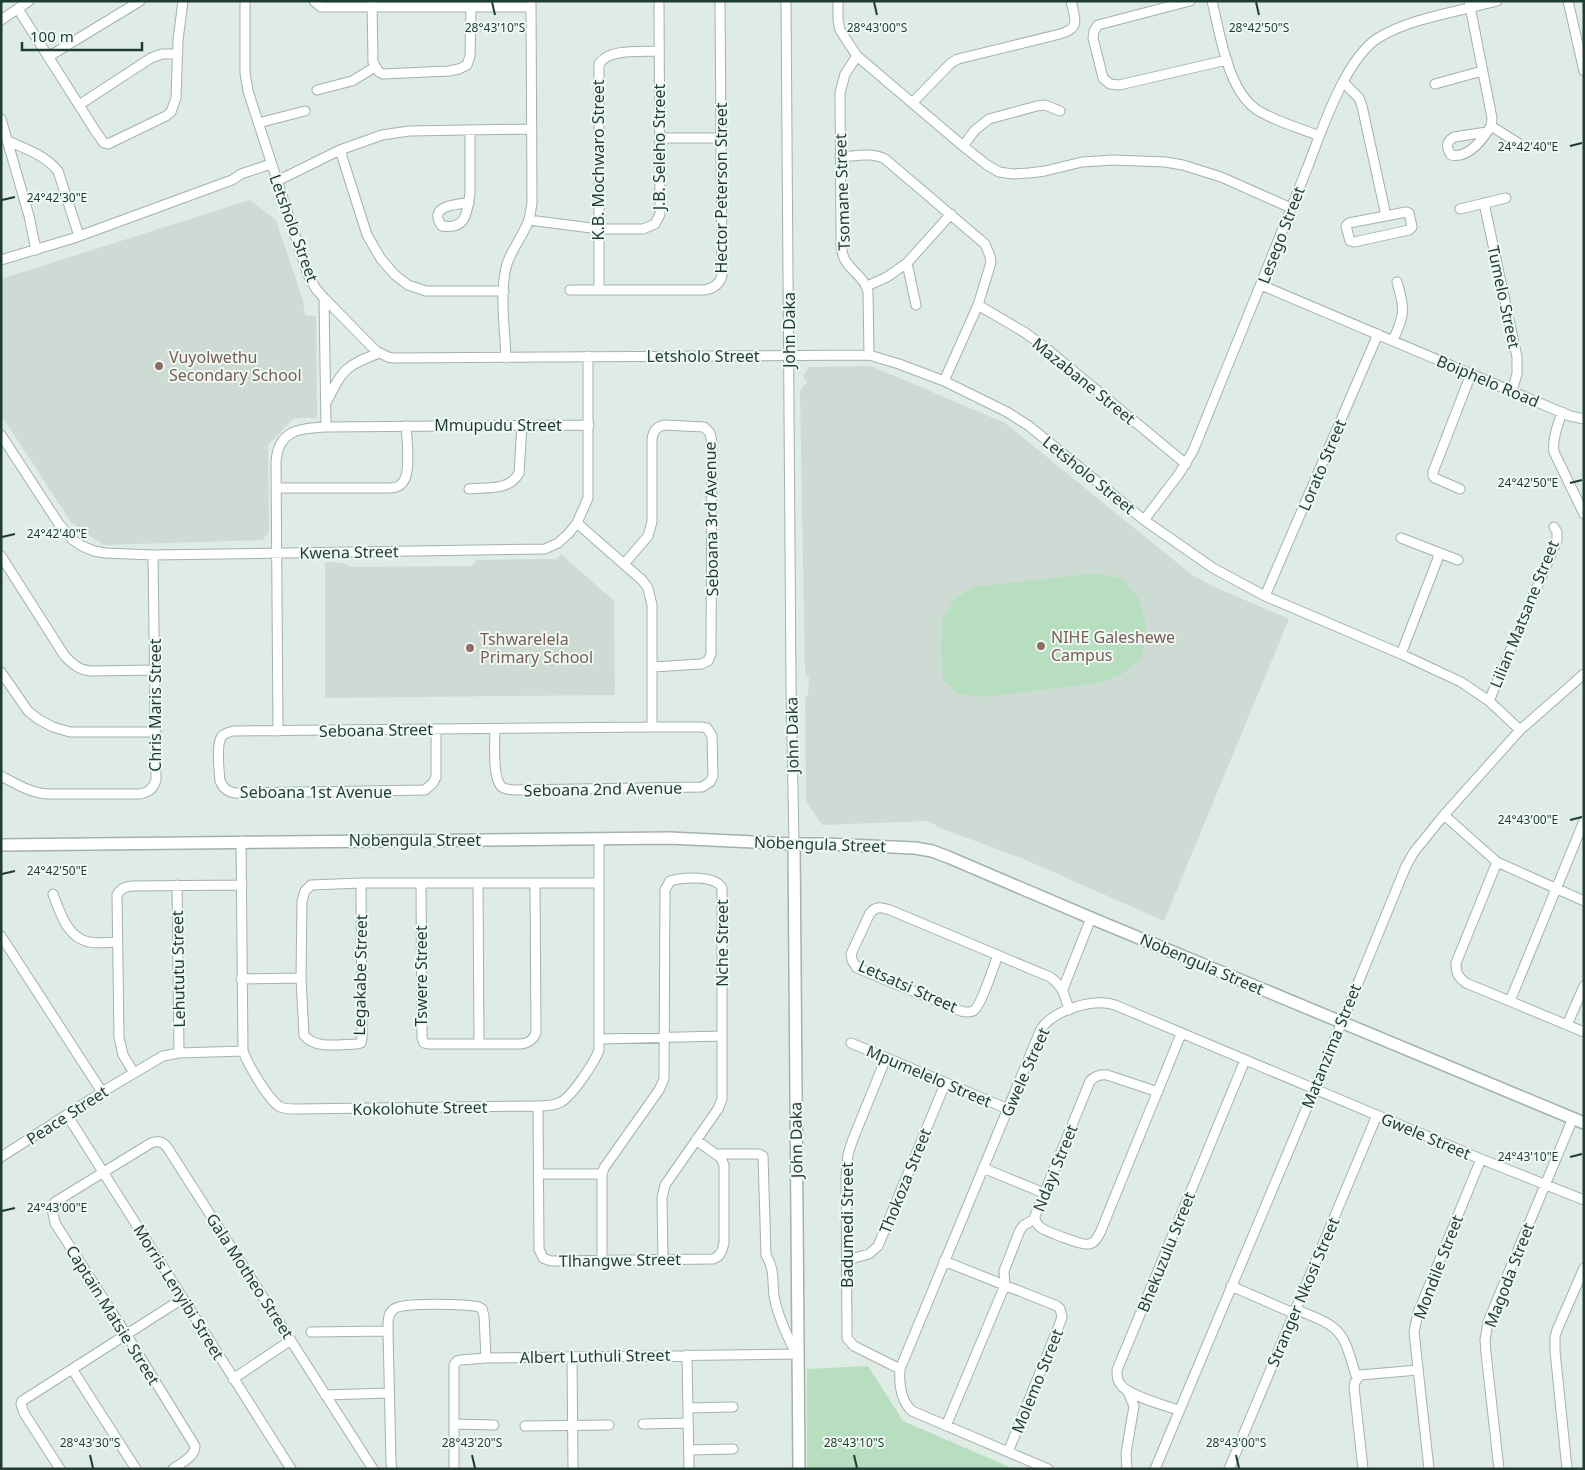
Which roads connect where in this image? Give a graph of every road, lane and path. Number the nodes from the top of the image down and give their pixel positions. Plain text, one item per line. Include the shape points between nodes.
1 (140, 1) edge
2 (183, 1) edge
3 (244, 1) edge
4 (314, 1) edge
5 (658, 1) edge
6 (720, 1) edge
7 (786, 1) edge
8 (838, 1) edge
9 (1071, 1) edge
10 (1190, 1) edge
11 (1212, 1) edge
12 (1497, 1) edge
13 (1568, 1) edge
14 (23, 4) edge
15 (372, 4) edge
16 (531, 4) edge
17 (1469, 5) edge
18 (471, 8) junction
19 (1, 20) edge
20 (660, 51) junction
21 (178, 54) junction
22 (857, 56) junction
23 (48, 57) junction
24 (1227, 60) junction
25 (375, 67) junction
26 (1482, 71) junction
27 (1584, 71) edge
28 (1343, 82) junction
29 (1435, 84) dead end
30 (317, 90) dead end
31 (912, 103) junction
32 (78, 105) junction
33 (1060, 110) dead end
34 (305, 111) dead end
35 (1, 119) edge
36 (258, 123) junction
37 (470, 130) junction
38 (532, 130) junction
39 (1320, 136) junction
40 (660, 138) junction
41 (721, 138) junction
42 (8, 141) junction
43 (1518, 143) dead end
44 (963, 146) junction
45 (340, 150) junction
46 (840, 157) junction
47 (271, 164) junction
48 (276, 181) junction
49 (1506, 198) dead end
50 (469, 203) dead end
51 (1484, 203) junction
52 (1291, 208) junction
53 (1460, 209) dead end
54 (951, 214) junction
55 (1386, 216) junction
56 (529, 220) junction
57 (599, 228) junction
58 (79, 236) junction
59 (36, 250) junction
60 (2, 257) edge
61 (907, 263) junction
62 (1397, 282) dead end
63 (1261, 285) junction
64 (867, 286) junction
65 (570, 290) dead end
66 (599, 290) junction
67 (504, 291) junction
68 (324, 298) junction
69 (978, 304) junction
70 (916, 305) dead end
71 (1378, 334) junction
72 (1393, 340) junction
73 (379, 353) junction
74 (790, 355) junction
75 (869, 355) junction
76 (588, 356) junction
77 (506, 358) junction
78 (1471, 374) junction
79 (944, 382) junction
80 (1512, 391) junction
81 (326, 402) junction
82 (1562, 412) junction
83 (1584, 419) edge
84 (522, 425) junction
85 (589, 425) junction
86 (406, 426) junction
87 (326, 427) junction
88 (1, 435) edge
89 (1186, 464) junction
90 (276, 488) junction
91 (469, 488) dead end
92 (1460, 489) dead end
93 (1584, 514) edge
94 (1144, 520) junction
95 (577, 523) junction
96 (1554, 527) dead end
97 (1401, 538) dead end
98 (276, 553) junction
99 (1440, 553) junction
100 (153, 555) junction
101 (1, 556) edge
102 (1458, 560) dead end
103 (624, 564) junction
104 (1265, 596) junction
105 (1401, 654) junction
106 (653, 667) junction
107 (156, 670) junction
108 (1, 672) edge
109 (1584, 674) edge
110 (1489, 701) junction
111 (652, 727) junction
112 (495, 729) junction
113 (436, 730) junction
114 (1520, 730) junction
115 (278, 731) junction
116 (156, 732) junction
117 (711, 732) joint
118 (1, 776) edge
119 (1444, 815) junction
120 (1584, 821) edge
121 (599, 838) junction
122 (241, 841) junction
123 (794, 844) junction
124 (1, 845) edge
125 (1497, 862) junction
126 (361, 883) junction
127 (421, 883) junction
128 (478, 883) junction
129 (535, 883) junction
130 (598, 883) junction
131 (176, 885) junction
132 (242, 885) junction
133 (1556, 889) junction
134 (53, 894) dead end
135 (1584, 901) edge
136 (1091, 918) junction
137 (1, 936) edge
138 (117, 942) junction
139 (998, 955) junction
140 (302, 978) junction
141 (241, 979) junction
142 (1584, 986) edge
143 (1063, 989) junction
144 (1510, 1001) junction
145 (1069, 1010) junction
146 (1342, 1022) junction
147 (1567, 1025) junction
148 (1584, 1032) edge
149 (1181, 1034) junction
150 (722, 1036) junction
151 (665, 1037) junction
152 (600, 1039) junction
153 (480, 1043) junction
154 (851, 1043) dead end
155 (243, 1051) junction
156 (179, 1053) junction
157 (886, 1058) junction
158 (1245, 1060) junction
159 (134, 1073) junction
160 (945, 1084) junction
161 (1315, 1088) junction
162 (102, 1092) junction
163 (1158, 1092) junction
164 (538, 1106) junction
165 (1008, 1109) junction
166 (67, 1115) junction
167 (1377, 1115) junction
168 (1578, 1120) edge
169 (696, 1140) junction
170 (716, 1154) junction
171 (1, 1157) edge
172 (1482, 1159) junction
173 (983, 1168) junction
174 (103, 1172) junction
175 (539, 1174) junction
176 (602, 1174) junction
177 (1545, 1184) junction
178 (1044, 1193) junction
179 (1584, 1200) edge
180 (1035, 1219) junction
181 (602, 1260) junction
182 (663, 1260) junction
183 (847, 1260) junction
184 (944, 1261) junction
185 (1584, 1268) edge
186 (1005, 1285) junction
187 (1231, 1286) junction
188 (182, 1299) junction
189 (1294, 1311) junction
190 (388, 1331) junction
191 (311, 1332) dead end
192 (126, 1334) junction
193 (291, 1340) junction
194 (797, 1354) junction
195 (687, 1355) junction
196 (572, 1356) junction
197 (486, 1358) junction
198 (72, 1369) junction
199 (900, 1369) junction
200 (1418, 1370) junction
201 (1357, 1378) junction
202 (234, 1379) junction
203 (1128, 1392) junction
204 (389, 1393) junction
205 (325, 1395) junction
206 (733, 1407) dead end
207 (688, 1408) junction
208 (1178, 1410) junction
209 (688, 1423) junction
210 (454, 1424) junction
211 (644, 1424) dead end
212 (494, 1425) dead end
213 (609, 1425) dead end
214 (525, 1426) dead end
215 (573, 1426) junction
216 (946, 1426) junction
217 (733, 1449) dead end
218 (689, 1450) junction
219 (1008, 1452) junction
220 (290, 1468) edge
221 (60, 1469) edge
222 (136, 1469) edge
223 (172, 1469) edge
224 (373, 1469) edge
225 (392, 1469) edge
226 (454, 1469) edge
227 (573, 1469) edge
228 (689, 1469) edge
229 (799, 1469) edge
230 (1048, 1469) edge
231 (1127, 1469) edge
232 (1155, 1469) edge
233 (1229, 1469) edge
234 (1363, 1469) edge
235 (1429, 1469) edge
236 (1499, 1469) edge
237 (1567, 1469) edge

1 - 23 street
2 - 21 street
3 - 36 street, Letsholo Street via 246,82
4 - 15 street via 322,7
5 - 20 street, J.B. Seleho Street
6 - 41 street, Hector Peterson Street
7 - 74 street, John Daka
8 - 22 street via 840,30
9 - 31 street via 1075,18 1072,30 958,59
10 - 24 street via 1098,25 1093,38 1103,78 1110,84 1119,85
11 - 24 street
12 - 17 street, Lesego Street
13 - 27 street
14 - 19 street
14 - 23 street
15 - 18 street
15 - 25 street
16 - 18 street
16 - 38 street
17 - 26 street
17 - 28 street, Lesego Street via 1378,38 1357,58
18 - 25 street via 467,65 449,71 383,74
20 - 40 street, J.B. Seleho Street
20 - 57 street, K.B. Mochwaro Street via 615,53 605,56 599,64
21 - 32 street via 151,58
21 - 32 street via 176,98 166,116 108,144 104,143
22 - 31 street
22 - 46 street, Tsomane Street via 840,93
23 - 32 street
24 - 39 street via 1237,88 1250,105
25 - 30 street via 352,81
26 - 29 street
26 - 43 street via 1492,118 1489,129
28 - 39 street, Lesego Street
28 - 55 street via 1359,98 1362,106
31 - 44 street
33 - 44 street via 1037,106 988,119
34 - 36 street
35 - 42 street
36 - 47 street, Letsholo Street
37 - 38 street
37 - 45 street via 397,132
37 - 50 street
38 - 56 street
39 - 52 street, Lesego Street
40 - 41 street
40 - 57 street, J.B. Seleho Street via 660,214 655,224 642,228
41 - 66 street, Hector Peterson Street via 720,282 704,290
42 - 58 street via 44,157 58,171
42 - 59 street
44 - 52 street via 999,172 1013,174 1112,160 1183,165 1221,177
45 - 48 street
45 - 67 street via 367,235 395,275 408,285 426,291
46 - 54 street via 868,155 885,159
46 - 64 street, Tsomane Street via 842,251 848,265
47 - 48 street, Letsholo Street
47 - 58 street
48 - 68 street, Letsholo Street via 308,275
49 - 51 street
51 - 53 street
51 - 80 street, Tumelo Street via 1516,357 1517,374
52 - 63 street, Lesego Street
54 - 61 street
54 - 69 street via 985,244 990,256 990,269
55 - 55 street via 1408,212 1411,229 1350,241 1347,224
56 - 57 street, J.B. Seleho Street
56 - 67 street via 507,265
57 - 66 street, K.B. Mochwaro Street
58 - 59 street
59 - 60 street
61 - 64 street
61 - 70 street
62 - 72 street via 1404,312
63 - 71 street, Boiphelo Road
63 - 89 street, Lesego Street
64 - 75 street
65 - 66 street, Hector Peterson Street
67 - 77 street
68 - 73 street, Letsholo Street
68 - 81 street
69 - 79 street
69 - 89 street, Mazabane Street via 1042,345
71 - 72 street, Boiphelo Road
71 - 104 street, Lorato Street
72 - 78 street, Boiphelo Road
73 - 77 street, Letsholo Street via 394,358
73 - 81 street via 348,367 338,378
74 - 75 street, Letsholo Street
74 - 76 street, Letsholo Street
74 - 123 street, John Daka
75 - 79 street, Letsholo Street
76 - 77 street, Letsholo Street
76 - 85 street, Kwena Street
78 - 80 street, Boiphelo Road
78 - 92 street via 1433,472 1435,478
79 - 94 street, Letsholo Street via 1029,426
80 - 82 street, Boiphelo Road
81 - 87 street
82 - 83 street, Boiphelo Road
82 - 93 street via 1554,436 1554,452
84 - 85 street, Mmupudu Street
84 - 86 street, Mmupudu Street
84 - 91 street via 516,479 505,486
85 - 95 street, Kwena Street via 588,498
86 - 87 street, Mmupudu Street
86 - 90 street via 407,470 406,478 399,486
87 - 90 street, Mmupudu Street via 300,428 281,443 276,456
88 - 100 street, Kwena Street via 73,540 94,551
89 - 94 street, Lesego Street
90 - 98 street, Mmupudu Street
94 - 104 street, Letsholo Street via 1213,568
95 - 98 street, Kwena Street via 558,543 545,549
95 - 103 street
96 - 110 street, Lilian Matsane Street via 1557,540
97 - 99 street
98 - 100 street, Kwena Street
98 - 115 street
99 - 102 street
99 - 105 street
100 - 107 street, Chris Maris Street
101 - 107 street via 64,655 74,665 91,671
103 - 106 street via 642,580 650,595
103 - 106 street, Seboana 3rd Avenue via 651,531 654,432 664,425 704,426 712,442 711,654 708,661 701,664
104 - 105 street, Letsholo Street
105 - 110 street, Letsholo Street via 1461,682
106 - 111 street
107 - 116 street, Chris Maris Street
108 - 116 street via 28,711 53,727 70,732
109 - 114 street, Matanzima Street
110 - 114 street, Letsholo Street
111 - 112 street, Seboana Street
111 - 117 street, Seboana Street via 701,726
112 - 113 street, Seboana Street
112 - 117 street, Seboana 2nd Avenue via 497,780 505,789 517,790 702,787 713,776
113 - 115 street, Seboana Street
113 - 115 street, Seboana 1st Avenue via 436,777 425,790 235,793 222,786 219,744 224,734
114 - 119 street, Matanzima Street
116 - 118 street, Chris Maris Street via 156,780 152,789 144,793 38,793
119 - 125 street
119 - 146 street, Matanzima Street via 1406,866
120 - 133 street
121 - 122 street, Nobengula Street
121 - 123 street, Nobengula Street
121 - 130 street, Kokolohute Street
122 - 124 street, Nobengula Street
122 - 132 street, Kokolohute Street
123 - 136 street, Nobengula Street via 932,851
123 - 194 street, John Daka
125 - 133 street
125 - 144 street via 1456,963 1456,971 1466,983
126 - 127 street, Legakabe Street
126 - 140 street, Legakabe Street via 314,884 304,891
126 - 140 street, Legakabe Street via 361,1042 319,1044 306,1038
127 - 128 street, Legakabe Street
127 - 153 street, Tswere Street via 422,1041 428,1044
128 - 129 street, Legakabe Street
128 - 153 street
129 - 130 street, Legakabe Street
129 - 153 street, Tswere Street via 536,1033 526,1043
130 - 152 street, Kokolohute Street
131 - 132 street
131 - 138 street via 132,886 120,890 116,901
131 - 156 street, Lehututu Street
132 - 141 street, Kokolohute Street
133 - 135 street
133 - 144 street
134 - 138 street via 76,937 91,942
136 - 143 street
136 - 146 street, Nobengula Street
137 - 162 street
138 - 159 street via 119,1044
139 - 139 street, Letsatsi Street via 877,907 870,913 852,960 857,968 968,1012 979,1005
139 - 143 street, Letsatsi Street via 1050,977
140 - 141 street
141 - 155 street, Kokolohute Street
142 - 147 street
143 - 145 street
144 - 147 street
145 - 149 street, Gwele Street via 1108,1003
145 - 165 street, Gwele Street via 1048,1020 1041,1029
146 - 161 street, Matanzima Street
146 - 168 street, Nobengula Street
147 - 148 street
149 - 158 street, Gwele Street
149 - 163 street, Ndayi Street
150 - 151 street
150 - 151 street, Nche Street via 722,888 719,883 708,879 684,879 670,881 665,890
150 - 169 street, Nche Street via 721,1104
151 - 152 street
151 - 176 street, Nche Street via 662,1085
152 - 164 street, Kokolohute Street via 594,1061 567,1097 556,1104
154 - 157 street, Mpumelelo Street
155 - 156 street, Peace Street
155 - 164 street, Kokolohute Street via 249,1066 274,1102 284,1108
156 - 159 street, Peace Street via 162,1056
157 - 160 street, Mpumelelo Street
157 - 183 street, Badumedi Street via 848,1154
158 - 161 street, Gwele Street
158 - 203 street, Bhekuzulu Street via 1117,1370 1119,1383
159 - 162 street, Peace Street
160 - 165 street, Mpumelelo Street
160 - 183 street, Thokoza Street via 878,1246 869,1254
161 - 167 street, Gwele Street
161 - 187 street, Matanzima Street
162 - 166 street, Peace Street
163 - 178 street, Ndayi Street via 1107,1075 1093,1078
163 - 180 street, Ndayi Street via 1094,1242 1085,1245 1043,1229
164 - 175 street, Tlhangwe Street
165 - 173 street, Gwele Street
166 - 171 street, Peace Street
166 - 174 street, Morris Lenyibi Street
167 - 172 street, Gwele Street
167 - 189 street, Stranger Nkosi Street
168 - 177 street, Magoda Street
169 - 170 street
169 - 182 street, Nche Street via 663,1191
170 - 182 street, Tlhangwe Street via 723,1161 724,1170 722,1251 713,1259
170 - 194 street via 762,1156 766,1255 771,1264 774,1297 782,1325
172 - 177 street, Gwele Street
172 - 200 street, Mondile Street via 1418,1313 1414,1332
173 - 178 street
173 - 184 street, Gwele Street
174 - 188 street, Morris Lenyibi Street
174 - 192 street, Captain Matsie Street via 55,1202 52,1215
174 - 193 street, Gala Motheo Street via 151,1143 164,1143
175 - 176 street
175 - 181 street, Tlhangwe Street via 539,1249 543,1258 551,1261
176 - 181 street
177 - 179 street, Gwele Street
177 - 236 street, Magoda Street via 1486,1330
178 - 180 street, Ndayi Street
180 - 186 street via 1020,1230 1004,1271
181 - 182 street, Tlhangwe Street
183 - 199 street, Badumedi Street via 847,1338 854,1346
184 - 186 street, Molemo Street
184 - 199 street, Gwele Street
185 - 237 street via 1554,1344
186 - 216 street
186 - 219 street, Molemo Street via 1057,1306 1062,1317
187 - 189 street
187 - 208 street, Matanzima Street
188 - 192 street
188 - 202 street, Morris Lenyibi Street
189 - 201 street via 1335,1328 1346,1345
189 - 233 street, Stranger Nkosi Street
190 - 191 street
190 - 197 street via 390,1312 398,1306 477,1306 484,1316
190 - 204 street
192 - 198 street
192 - 223 street, Captain Matsie Street via 195,1446 192,1455
193 - 202 street
193 - 205 street, Gala Motheo Street
194 - 195 street, Albert Luthuli Street
194 - 229 street, John Daka
195 - 196 street, Albert Luthuli Street
195 - 207 street
196 - 197 street, Albert Luthuli Street
196 - 215 street
197 - 210 street, Albert Luthuli Street via 460,1360 454,1365
198 - 221 street via 25,1398 21,1404
198 - 222 street
199 - 216 street, Gwele Street via 901,1390 908,1408
200 - 201 street via 1366,1374
200 - 235 street, Mondile Street
201 - 234 street via 1354,1387
202 - 220 street, Morris Lenyibi Street
203 - 208 street
203 - 231 street, Bhekuzulu Street via 1134,1406 1126,1452
204 - 205 street
204 - 225 street
205 - 224 street, Gala Motheo Street
206 - 207 street
207 - 209 street
208 - 232 street, Matanzima Street
209 - 211 street
209 - 218 street
210 - 212 street
210 - 226 street, Albert Luthuli Street
213 - 215 street
214 - 215 street
215 - 227 street
216 - 219 street, Gwele Street
217 - 218 street
218 - 228 street
219 - 230 street, Gwele Street

